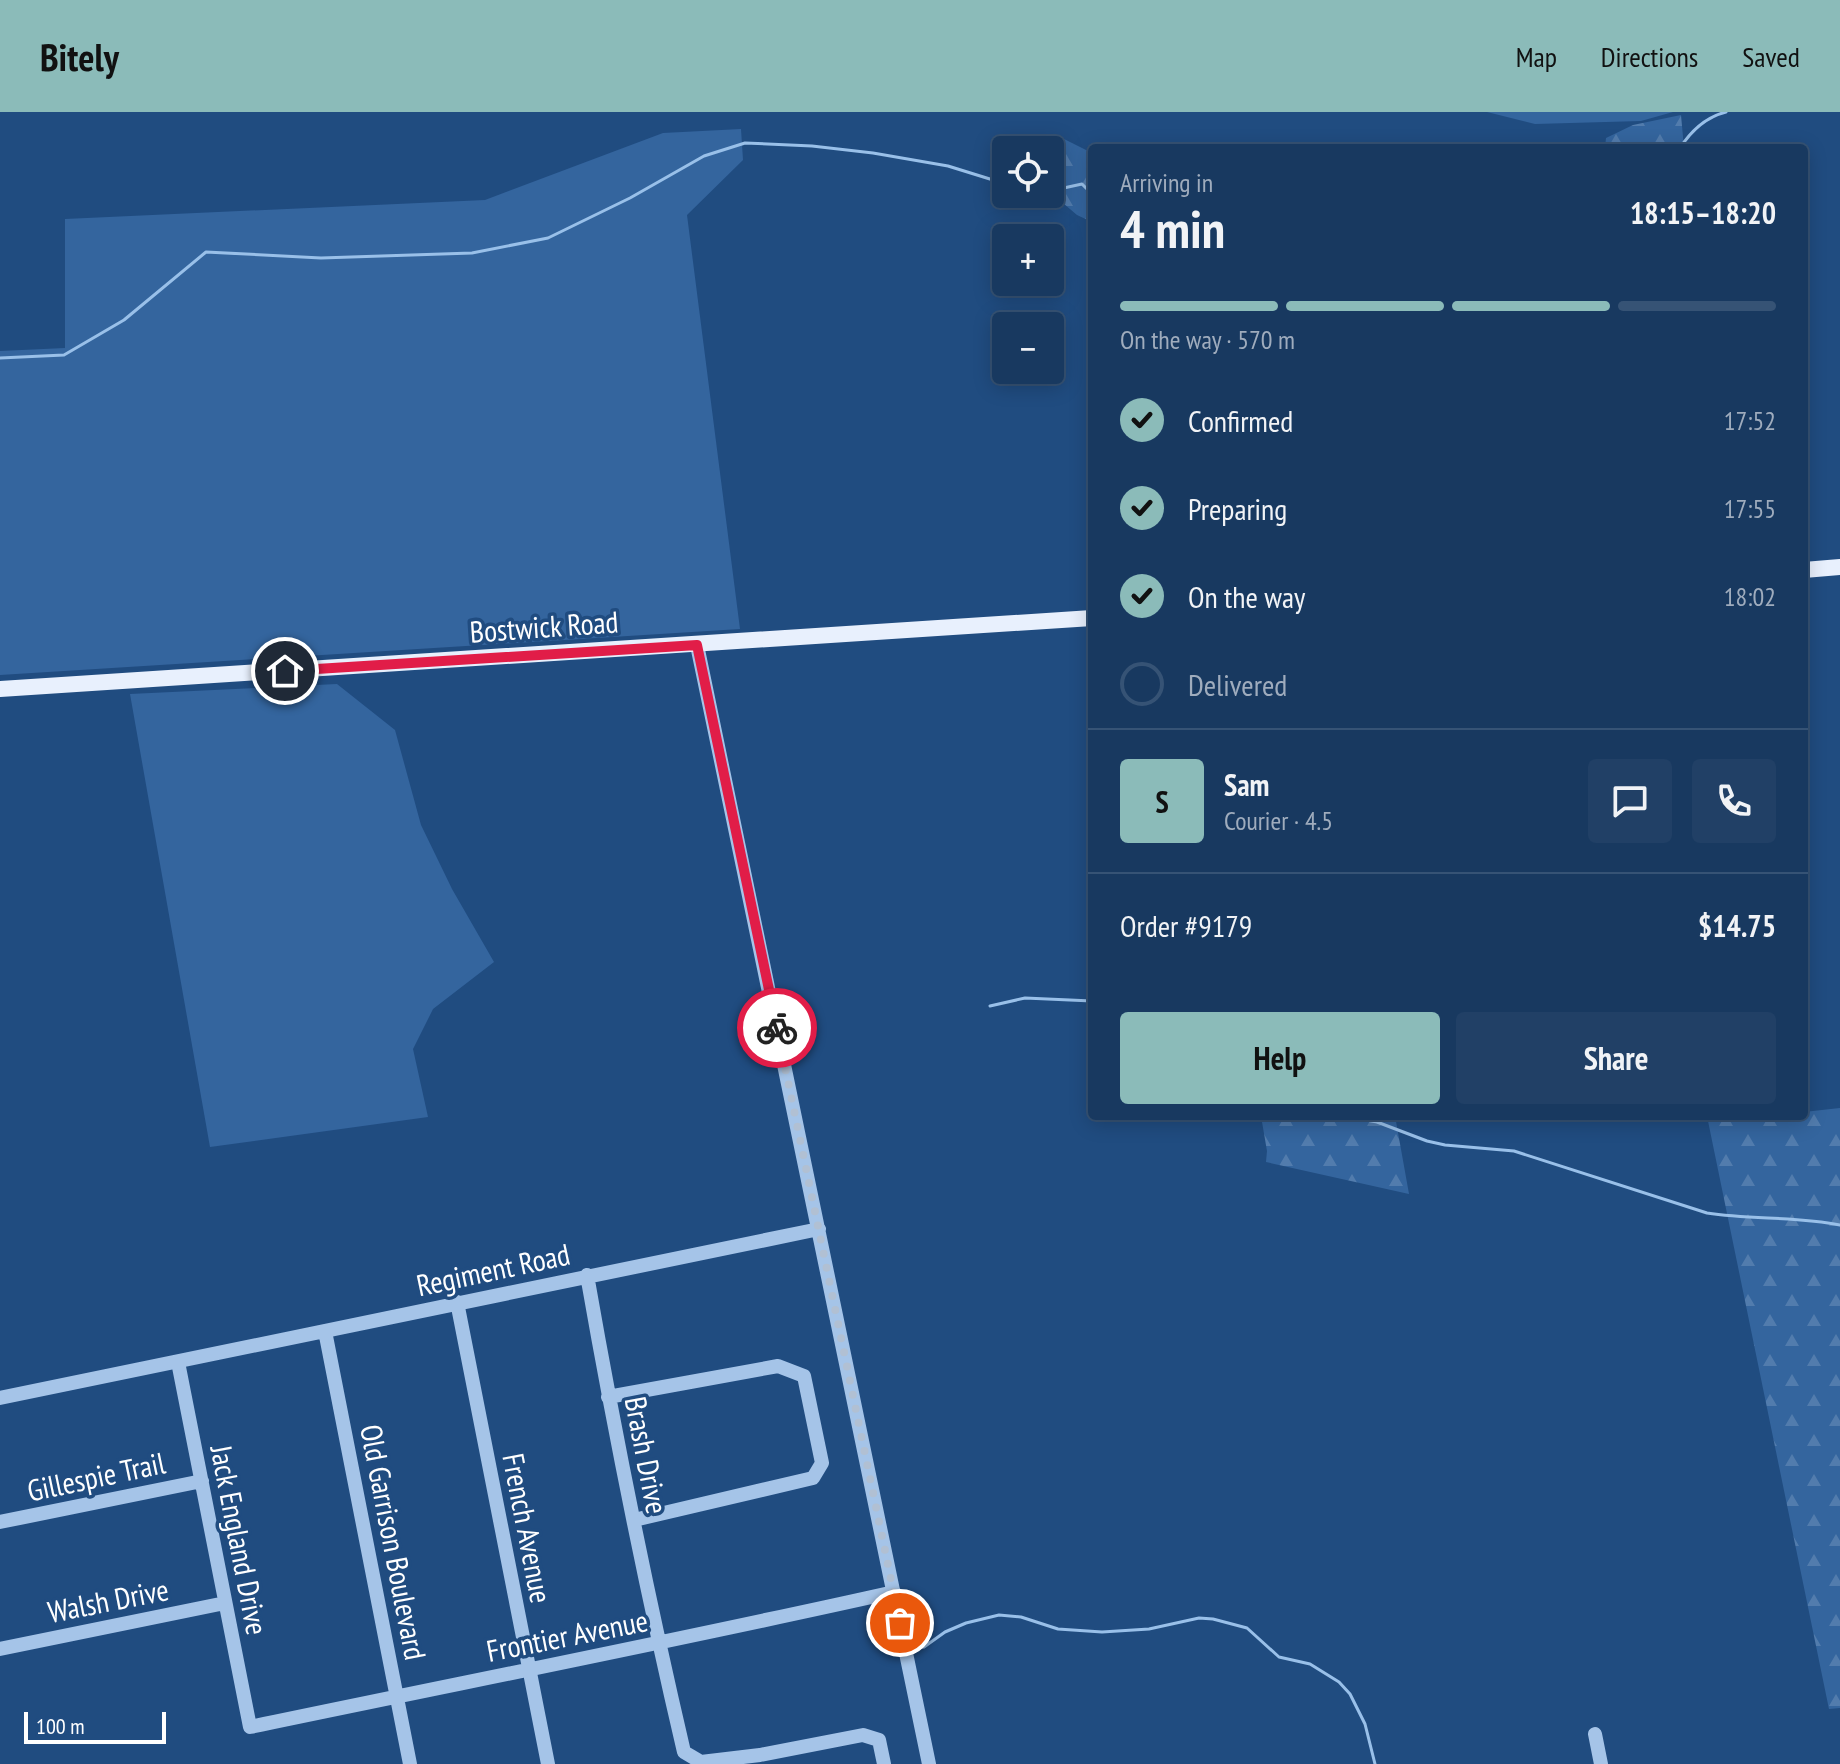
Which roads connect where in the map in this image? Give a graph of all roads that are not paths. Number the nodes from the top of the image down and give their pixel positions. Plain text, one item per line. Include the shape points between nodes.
1 (1840, 567) edge
2 (1808, 570) edge
3 (1088, 618) edge
4 (697, 645) junction
5 (0, 689) edge
6 (819, 1229) junction
7 (587, 1275) junction
8 (457, 1302) junction
9 (325, 1331) junction
10 (178, 1362) junction
11 (608, 1397) junction
12 (0, 1398) edge
13 (202, 1481) junction
14 (634, 1520) junction
15 (0, 1522) edge
16 (894, 1592) junction
17 (225, 1603) junction
18 (659, 1645) junction
19 (0, 1649) edge
20 (529, 1668) junction
21 (398, 1696) junction
22 (250, 1727) joint
23 (1595, 1734) dead end
24 (761, 1760) edge
25 (410, 1764) edge
26 (548, 1764) edge
27 (884, 1764) edge
28 (929, 1764) edge
29 (1601, 1764) edge

1 - 2 main road
3 - 4 main road, Bostwick Road
4 - 5 main road, Bostwick Road
4 - 6 street
6 - 7 street, Regiment Road
6 - 16 street
7 - 8 street, Regiment Road
7 - 11 street, Brash Drive
8 - 9 street, Regiment Road
8 - 20 street, French Avenue
9 - 10 street, Regiment Road
9 - 21 street, Old Garrison Boulevard
10 - 12 street, Regiment Road
10 - 13 street, Jack England Drive
11 - 14 street, Brash Drive
11 - 14 street via 778,1366 804,1376 822,1463 813,1478
13 - 15 street, Gillespie Trail
13 - 17 street, Jack England Drive
14 - 18 street, Brash Drive
16 - 18 street, Frontier Avenue
16 - 28 street
17 - 19 street, Walsh Drive
17 - 22 street, Jack England Drive
18 - 20 street, Frontier Avenue
18 - 24 street, Brash Drive via 684,1752 701,1762
20 - 21 street, Frontier Avenue
20 - 26 street, French Avenue
21 - 22 street, Frontier Avenue
21 - 25 street, Old Garrison Boulevard
23 - 29 street
24 - 27 street, Brash Drive via 863,1735 879,1740

